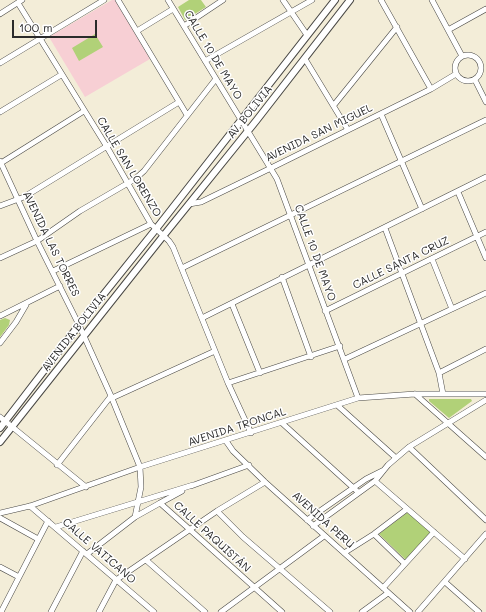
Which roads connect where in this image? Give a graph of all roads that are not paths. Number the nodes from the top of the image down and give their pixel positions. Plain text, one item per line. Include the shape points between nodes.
1 (104, 0) edge
2 (118, 0) edge
3 (168, 0) edge
4 (222, 0) edge
5 (283, 0) edge
6 (312, 0) edge
7 (335, 0) edge
8 (350, 0) edge
9 (381, 0) edge
10 (432, 0) edge
11 (20, 2) edge
12 (173, 9) junction
13 (486, 9) edge
14 (292, 13) junction
15 (0, 14) edge
16 (184, 26) junction
17 (397, 27) junction
18 (448, 30) junction
19 (137, 31) junction
20 (307, 35) junction
21 (40, 39) junction
22 (462, 56) junction
23 (486, 58) edge
24 (305, 59) junction
25 (205, 61) junction
26 (480, 61) junction
27 (0, 63) edge
28 (456, 74) junction
29 (62, 75) junction
30 (215, 80) junction
31 (475, 80) junction
32 (431, 89) junction
33 (179, 102) junction
34 (486, 102) edge
35 (334, 105) junction
36 (84, 111) junction
37 (0, 112) edge
38 (381, 114) junction
39 (186, 115) junction
40 (240, 120) junction
41 (486, 120) edge
42 (348, 130) junction
43 (247, 132) junction
44 (107, 147) junction
45 (0, 162) edge
46 (400, 162) junction
47 (271, 168) junction
48 (486, 177) edge
49 (128, 184) junction
50 (458, 192) junction
51 (18, 199) junction
52 (189, 204) junction
53 (0, 206) edge
54 (422, 209) junction
55 (291, 215) junction
56 (151, 224) junction
57 (385, 228) junction
58 (156, 229) junction
59 (486, 232) edge
60 (164, 235) junction
61 (477, 237) junction
62 (36, 241) junction
63 (0, 258) edge
64 (486, 258) edge
65 (432, 259) junction
66 (308, 265) junction
67 (182, 268) junction
68 (53, 271) junction
69 (403, 274) junction
70 (282, 277) junction
71 (60, 286) junction
72 (486, 293) edge
73 (26, 304) junction
74 (232, 304) junction
75 (452, 310) junction
76 (325, 311) junction
77 (0, 316) edge
78 (202, 318) junction
79 (421, 324) junction
80 (79, 325) junction
81 (84, 336) junction
82 (0, 343) edge
83 (340, 346) junction
84 (486, 349) edge
85 (215, 351) junction
86 (311, 356) junction
87 (345, 359) junction
88 (260, 373) junction
89 (439, 373) junction
90 (228, 383) junction
91 (415, 394) junction
92 (443, 394) junction
93 (486, 394) edge
94 (111, 397) junction
95 (358, 398) junction
96 (486, 400) edge
97 (337, 404) junction
98 (3, 419) edge
99 (282, 423) junction
100 (448, 423) junction
101 (12, 427) junction
102 (0, 428) edge
103 (251, 434) junction
104 (226, 440) junction
105 (0, 442) edge
106 (409, 447) junction
107 (486, 457) edge
108 (396, 458) junction
109 (57, 465) junction
110 (249, 465) junction
111 (140, 467) junction
112 (385, 469) junction
113 (375, 481) junction
114 (265, 482) junction
115 (193, 486) junction
116 (86, 487) junction
117 (355, 490) junction
118 (139, 502) junction
119 (160, 503) junction
120 (30, 506) junction
121 (407, 509) junction
122 (217, 511) junction
123 (0, 513) edge
124 (135, 517) junction
125 (0, 518) edge
126 (307, 520) junction
127 (486, 520) edge
128 (48, 521) junction
129 (313, 526) junction
130 (56, 527) junction
131 (190, 531) junction
132 (434, 532) junction
133 (374, 534) junction
134 (486, 534) edge
135 (324, 536) junction
136 (38, 539) junction
137 (85, 553) junction
138 (344, 553) junction
139 (465, 559) junction
140 (146, 560) junction
141 (405, 564) junction
142 (0, 567) edge
143 (280, 568) junction
144 (19, 577) junction
145 (116, 580) junction
146 (445, 582) junction
147 (253, 588) junction
148 (383, 588) junction
149 (388, 593) junction
150 (1, 612) edge
151 (50, 612) edge
152 (98, 612) edge
153 (154, 612) edge
154 (205, 612) edge
155 (221, 612) edge
156 (282, 612) edge
157 (330, 612) edge
158 (362, 612) edge
159 (410, 612) edge
160 (418, 612) edge
161 (479, 612) edge

1 - 21 street
2 - 19 street
3 - 12 street, CALLE 10 DE MAYO
4 - 16 street
5 - 14 street
6 - 14 street
7 - 20 street, AV. BOLIVIA
8 - 24 street, AV. BOLIVIA
9 - 17 street
10 - 18 street
11 - 15 street
11 - 21 street, CALLE SAN LORENZO
12 - 16 street, CALLE 10 DE MAYO
12 - 19 street
13 - 18 street
14 - 20 street
14 - 25 street
16 - 25 street, CALLE 10 DE MAYO
17 - 32 street
17 - 35 street
18 - 22 street
19 - 33 street
20 - 40 street, AV. BOLIVIA
21 - 27 street
21 - 29 street, CALLE SAN LORENZO
22 - 26 street via 470,54
22 - 28 street via 455,66
23 - 26 street
24 - 35 street
24 - 43 street, AV. BOLIVIA
25 - 30 street, CALLE 10 DE MAYO
26 - 31 street via 481,73
28 - 31 street via 466,81
28 - 32 street, AVENIDA SAN MIGUEL
29 - 36 street, CALLE SAN LORENZO
29 - 37 street
30 - 39 street
30 - 40 street, CALLE 10 DE MAYO
31 - 34 street
32 - 38 street, AVENIDA SAN MIGUEL
33 - 39 street
33 - 44 street
35 - 42 street
36 - 44 street, CALLE SAN LORENZO
36 - 45 street
38 - 42 street, AVENIDA SAN MIGUEL
38 - 46 street
39 - 49 street via 144,171
40 - 43 street, CALLE 10 DE MAYO
40 - 58 street, AV. BOLIVIA
41 - 46 street
42 - 47 street, AVENIDA SAN MIGUEL
43 - 47 street, CALLE 10 DE MAYO
43 - 52 street, AV. BOLIVIA
44 - 49 street, CALLE SAN LORENZO
44 - 51 street
45 - 51 street, AVENIDA LAS TORRES
46 - 54 street
46 - 55 street
47 - 52 street, AVENIDA SAN MIGUEL via 201,202
47 - 55 street, CALLE 10 DE MAYO
48 - 50 street
49 - 56 street, CALLE SAN LORENZO
49 - 62 street via 80,211
50 - 54 street
50 - 61 street
51 - 53 street
51 - 62 street, AVENIDA LAS TORRES
52 - 60 street, AV. BOLIVIA
54 - 57 street
55 - 66 street, CALLE 10 DE MAYO
55 - 67 street
56 - 58 street, CALLE SAN LORENZO
56 - 68 street
57 - 66 street
57 - 69 street
58 - 60 street, CALLE SAN LORENZO
58 - 80 street, AVENIDA BOLIVIA
59 - 61 street, CALLE SANTA CRUZ
60 - 67 street, CALLE SAN LORENZO via 173,247
60 - 81 street, AVENIDA BOLIVIA
61 - 64 street
61 - 65 street, CALLE SANTA CRUZ
62 - 63 street
62 - 68 street, AVENIDA LAS TORRES
65 - 69 street, CALLE SANTA CRUZ
65 - 75 street
66 - 70 street
66 - 76 street, CALLE 10 DE MAYO
67 - 78 street, CALLE SAN LORENZO
68 - 71 street, AVENIDA LAS TORRES
69 - 76 street, CALLE SANTA CRUZ
69 - 79 street
70 - 74 street
70 - 86 street
71 - 73 street
71 - 80 street, AVENIDA LAS TORRES
72 - 75 street
73 - 77 street
73 - 82 street
74 - 78 street
74 - 88 street
75 - 79 street
76 - 83 street, CALLE 10 DE MAYO
78 - 85 street, CALLE SAN LORENZO
79 - 87 street
79 - 89 street
80 - 81 street, AVENIDA LAS TORRES
80 - 98 street, AVENIDA BOLIVIA
81 - 94 street, AVENIDA LAS TORRES
81 - 101 street, AVENIDA BOLIVIA
83 - 86 street
83 - 87 street, CALLE 10 DE MAYO
84 - 89 street
85 - 90 street, CALLE SAN LORENZO
85 - 94 street
86 - 88 street
87 - 95 street, CALLE 10 DE MAYO
88 - 90 street
89 - 92 street
90 - 103 street, CALLE SAN LORENZO
91 - 92 street, AVENIDA TRONCAL
91 - 95 street, AVENIDA TRONCAL
91 - 100 street
92 - 93 street, AVENIDA TRONCAL
94 - 109 street
94 - 111 street, AVENIDA LAS TORRES
95 - 97 street, AVENIDA TRONCAL
96 - 100 street
97 - 99 street, AVENIDA TRONCAL
97 - 108 street
98 - 101 street
98 - 102 street, AVENIDA BOLIVIA
99 - 103 street, AVENIDA TRONCAL
99 - 117 street
100 - 106 street
100 - 107 street
101 - 105 street, AVENIDA BOLIVIA
101 - 109 street
103 - 104 street, AVENIDA TRONCAL
104 - 110 street, AVENIDA PERU via 233,451
104 - 111 street, AVENIDA TRONCAL
106 - 108 street
106 - 127 street
108 - 112 street
109 - 116 street
110 - 114 street, AVENIDA PERU
110 - 115 street
111 - 116 street, AVENIDA TRONCAL
111 - 118 street, AVENIDA LAS TORRES
112 - 113 street
112 - 117 street
113 - 117 street
113 - 121 street
114 - 122 street
114 - 126 street, AVENIDA PERU
115 - 118 street
115 - 119 street
116 - 120 street, AVENIDA TRONCAL
117 - 126 street
117 - 129 street
118 - 124 street, AVENIDA LAS TORRES
118 - 130 street
119 - 124 street, CALLE PAQUISTÁN
119 - 131 street, CALLE PAQUISTÁN
120 - 123 street, AVENIDA TRONCAL
120 - 128 street, CALLE VATICANO
121 - 132 street
121 - 133 street
122 - 131 street
122 - 143 street
124 - 137 street, CALLE PAQUISTÁN
125 - 136 street
126 - 129 street, AVENIDA PERU
128 - 130 street, CALLE VATICANO
128 - 136 street
129 - 135 street, AVENIDA PERU
130 - 137 street, CALLE VATICANO
131 - 140 street
131 - 147 street, CALLE PAQUISTÁN
132 - 139 street
132 - 141 street
133 - 138 street
133 - 141 street
134 - 139 street
135 - 138 street, AVENIDA PERU
135 - 143 street
136 - 144 street
137 - 145 street, CALLE VATICANO
137 - 151 street
138 - 148 street, AVENIDA PERU
139 - 146 street
140 - 145 street
140 - 154 street
141 - 148 street
142 - 144 street
143 - 147 street
143 - 157 street
144 - 150 street
145 - 152 street
145 - 153 street, CALLE VATICANO
146 - 160 street
146 - 161 street
147 - 155 street
147 - 156 street, CALLE PAQUISTÁN
148 - 149 street, AVENIDA PERU
149 - 158 street
149 - 159 street, AVENIDA PERU

